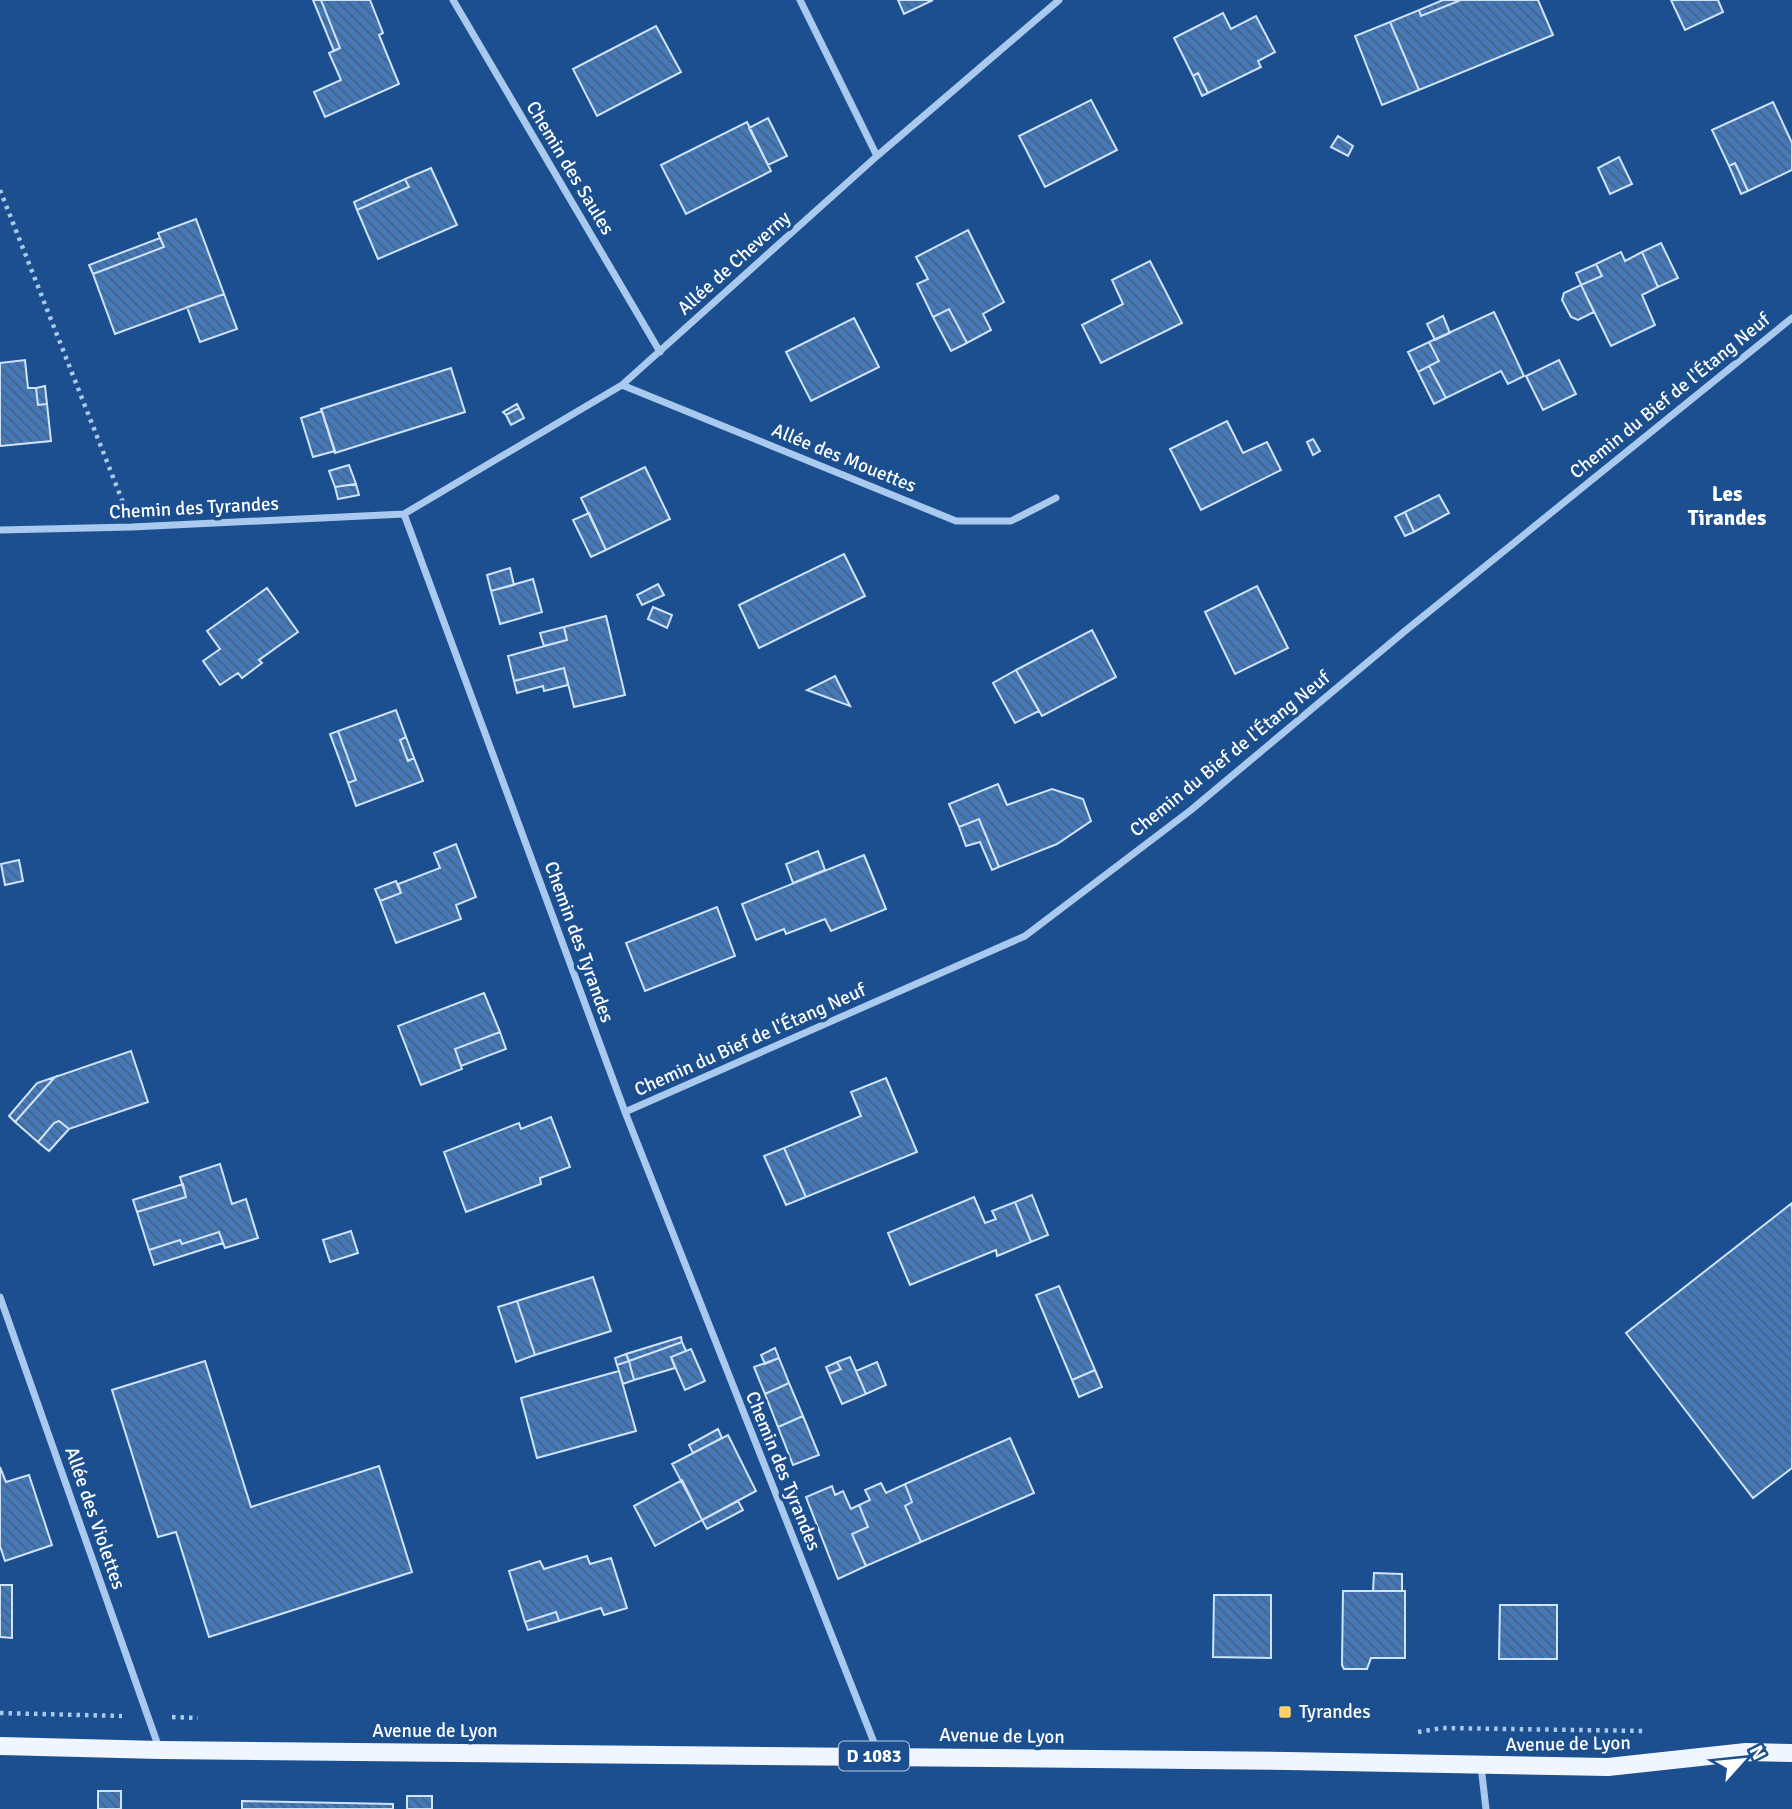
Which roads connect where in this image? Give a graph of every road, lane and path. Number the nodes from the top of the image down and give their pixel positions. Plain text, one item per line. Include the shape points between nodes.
1 (453, 0) edge
2 (800, 0) edge
3 (1059, 0) edge
4 (877, 156) junction
5 (0, 190) edge
6 (1792, 318) edge
7 (660, 352) junction
8 (622, 385) junction
9 (1056, 498) dead end
10 (404, 514) junction
11 (132, 527) junction
12 (0, 530) edge
13 (625, 1112) junction
14 (0, 1297) edge
15 (0, 1746) edge
16 (160, 1750) junction
17 (1792, 1753) edge
18 (879, 1756) junction
19 (1481, 1766) junction
20 (1486, 1809) edge

1 - 7 street, Chemin des Saules
2 - 4 street
3 - 4 street, Allée de Cheverny
4 - 7 street, Allée de Cheverny
5 - 11 path
6 - 13 street, Chemin du Bief de l'Étang Neuf via 1191,810 1025,936
7 - 8 street, Allée de Cheverny
8 - 9 street, Allée des Mouettes via 956,521 1011,521
8 - 10 street, Allée de Cheverny
10 - 11 street, Chemin des Tyrandes
10 - 13 street, Chemin des Tyrandes
11 - 12 street, Chemin des Tyrandes
13 - 18 street, Chemin des Tyrandes
14 - 16 street, Allée des Violettes
15 - 16 main road, Avenue de Lyon / D 1083
16 - 18 main road, Avenue de Lyon / D 1083
17 - 19 main road, Avenue de Lyon / D 1083 via 1746,1752 1608,1767
18 - 19 main road, Avenue de Lyon / D 1083
19 - 20 street

